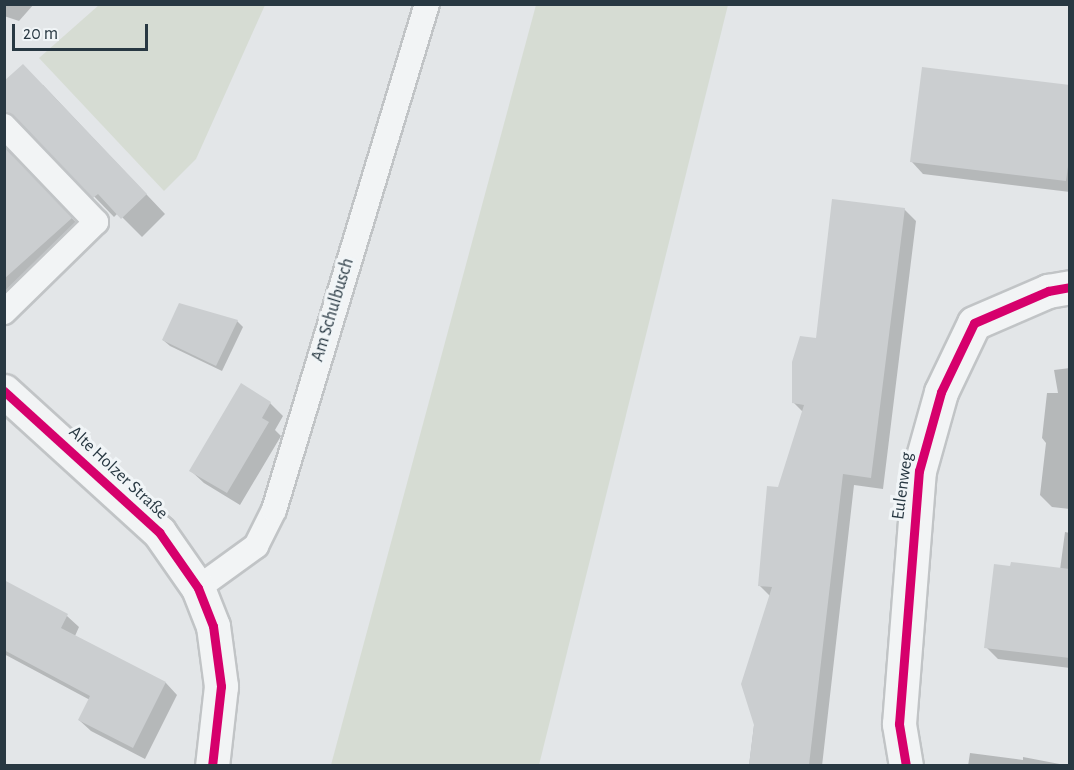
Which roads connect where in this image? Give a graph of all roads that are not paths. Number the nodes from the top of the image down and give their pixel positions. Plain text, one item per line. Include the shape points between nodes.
1 (427, 4) edge
2 (4, 126) edge
3 (1070, 287) edge
4 (4, 312) edge
5 (4, 391) edge
6 (198, 588) junction
7 (212, 765) edge
8 (906, 765) edge

1 - 6 lane, Am Schulbusch via 274,510 256,546
2 - 4 lane via 96,222
3 - 8 street, Eulenweg via 1048,291 974,323 940,392 919,471 899,724
5 - 6 street, Alte Holzer Straße via 159,532
6 - 7 street, Alte Holzer Straße via 213,626 221,686

